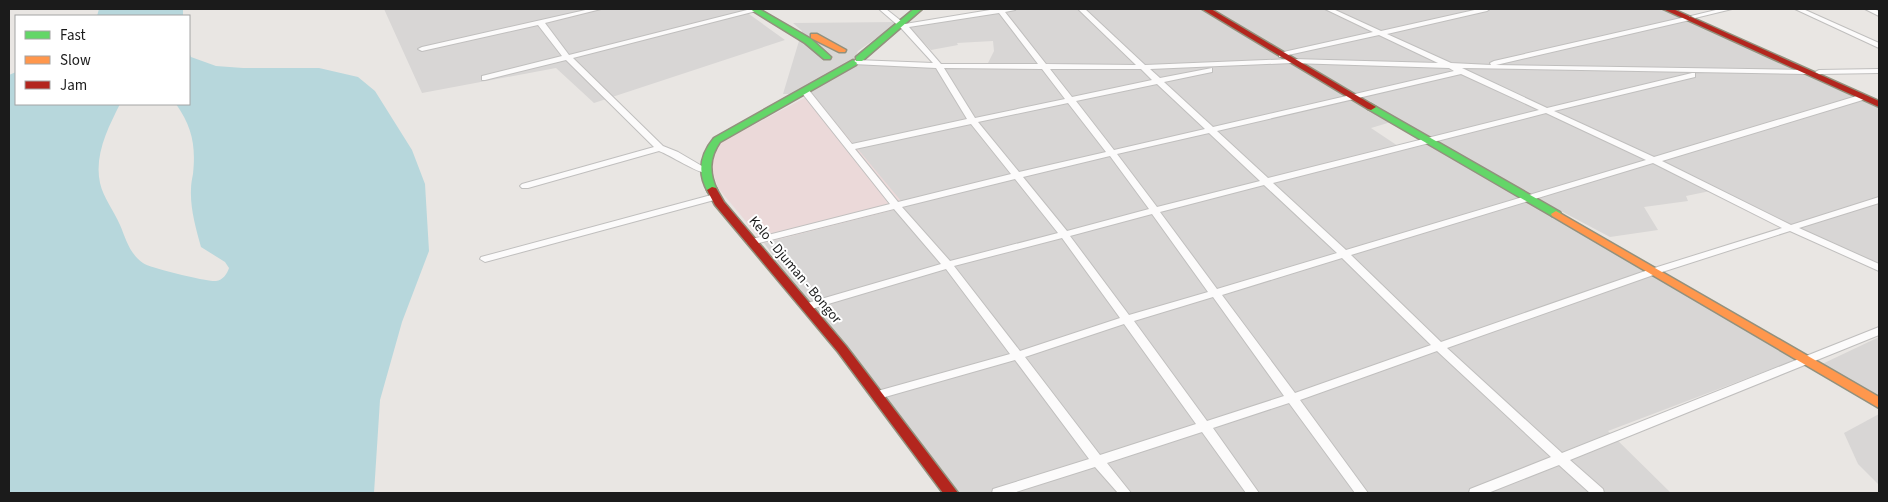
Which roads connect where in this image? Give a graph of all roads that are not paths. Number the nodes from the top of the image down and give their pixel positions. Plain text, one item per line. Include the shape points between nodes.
1 (598, 9) edge
2 (758, 9) edge
3 (882, 9) edge
4 (918, 9) edge
5 (1013, 9) edge
6 (1081, 9) edge
7 (1206, 9) edge
8 (1328, 9) edge
9 (1487, 9) edge
10 (1668, 9) edge
11 (1679, 9) edge
12 (1729, 9) edge
13 (1798, 9) edge
14 (1868, 9) edge
15 (1000, 10) edge
16 (1879, 14) edge
17 (1691, 17) junction
18 (540, 22) junction
19 (903, 24) junction
20 (889, 32) junction
21 (1379, 33) junction
22 (1879, 46) edge
23 (422, 49) dead end
24 (844, 50) junction
25 (566, 56) junction
26 (1287, 58) junction
27 (828, 59) junction
28 (856, 61) junction
29 (1239, 64) junction
30 (939, 66) junction
31 (1453, 66) junction
32 (1043, 67) junction
33 (1144, 67) junction
34 (1478, 67) junction
35 (1463, 71) junction
36 (1879, 71) edge
37 (1703, 72) junction
38 (1806, 72) junction
39 (1819, 72) junction
40 (484, 78) dead end
41 (1157, 81) junction
42 (805, 90) junction
43 (1352, 96) junction
44 (1863, 97) junction
45 (1879, 98) edge
46 (1069, 100) junction
47 (1879, 104) edge
48 (1545, 110) junction
49 (972, 120) junction
50 (1210, 131) junction
51 (1426, 140) junction
52 (850, 147) junction
53 (660, 148) junction
54 (1112, 153) junction
55 (1653, 160) junction
56 (704, 171) junction
57 (1018, 175) junction
58 (1268, 183) junction
59 (525, 186) dead end
60 (715, 197) junction
61 (1529, 198) junction
62 (1879, 200) edge
63 (895, 205) junction
64 (1156, 212) junction
65 (1790, 228) junction
66 (1066, 235) junction
67 (751, 242) junction
68 (1345, 255) junction
69 (485, 259) dead end
70 (948, 266) junction
71 (1879, 268) edge
72 (1655, 271) junction
73 (1215, 294) junction
74 (808, 306) junction
75 (1126, 320) junction
76 (1879, 331) edge
77 (1438, 346) junction
78 (1016, 356) junction
79 (1804, 360) junction
80 (878, 395) junction
81 (1292, 398) junction
82 (1879, 403) edge
83 (1206, 426) junction
84 (1562, 459) junction
85 (1097, 460) junction
86 (951, 493) edge
87 (998, 493) edge
88 (1125, 493) edge
89 (1253, 493) edge
90 (1362, 493) edge
91 (1475, 493) edge
92 (1598, 493) edge

1 - 18 street
2 - 24 main road
2 - 25 street
2 - 27 main road via 808,41
3 - 19 street
4 - 19 main road
5 - 15 street
6 - 33 street
7 - 26 main road
8 - 21 street
9 - 21 street
10 - 17 main road
11 - 17 main road
12 - 17 street
13 - 22 street
14 - 16 street
15 - 19 street
15 - 32 street
17 - 34 street
17 - 38 main road
17 - 39 main road
18 - 23 street
18 - 25 street
19 - 20 main road
19 - 30 street
20 - 24 main road
20 - 28 main road
21 - 26 street
21 - 31 street
24 - 27 main road via 834,52
24 - 28 main road via 857,53
25 - 40 street
25 - 53 street
26 - 29 street
26 - 31 street
26 - 43 main road
27 - 28 main road via 841,65
27 - 42 main road via 822,74
28 - 30 street
28 - 42 main road
29 - 33 street
29 - 41 street
30 - 32 street
30 - 49 street
31 - 34 street
31 - 35 street
32 - 33 street
32 - 46 street
33 - 41 street
34 - 37 street
35 - 43 street
35 - 48 street
36 - 39 street
37 - 38 street
37 - 48 street
38 - 44 main road
39 - 45 main road
41 - 46 street
41 - 50 street
42 - 52 street
42 - 56 main road via 717,140 710,148
43 - 50 street
43 - 51 main road
44 - 47 main road
44 - 55 street
46 - 49 street
46 - 54 street
48 - 51 street
48 - 55 street
49 - 52 street
49 - 57 street
50 - 54 street
50 - 58 street
51 - 58 street
51 - 61 main road
52 - 63 street
53 - 56 street
53 - 59 street
54 - 57 street
54 - 64 street
55 - 61 street
55 - 65 street
56 - 60 main road, Kelo - Djuman - Bongor
57 - 63 street
57 - 66 street
58 - 64 street
58 - 68 street
60 - 67 main road, Kelo - Djuman - Bongor
60 - 69 street
61 - 68 street
61 - 72 main road
62 - 65 street
63 - 67 street
63 - 70 street
64 - 66 street
64 - 73 street
65 - 71 street
65 - 72 street
66 - 70 street
66 - 75 street
67 - 74 main road, Kelo - Djuman - Bongor
68 - 73 street
68 - 77 street
70 - 74 street
70 - 78 street
72 - 77 street
72 - 79 main road
73 - 75 street
73 - 81 street
74 - 80 main road, Kelo - Djuman - Bongor
75 - 78 street
75 - 83 street
76 - 79 street
77 - 81 street
77 - 84 street
78 - 80 street
78 - 85 street
79 - 82 main road
79 - 84 street
80 - 86 main road, Kelo - Djuman - Bongor
81 - 83 street
81 - 90 street
83 - 85 street
83 - 89 street
84 - 91 street
84 - 92 street
85 - 87 street
85 - 88 street

